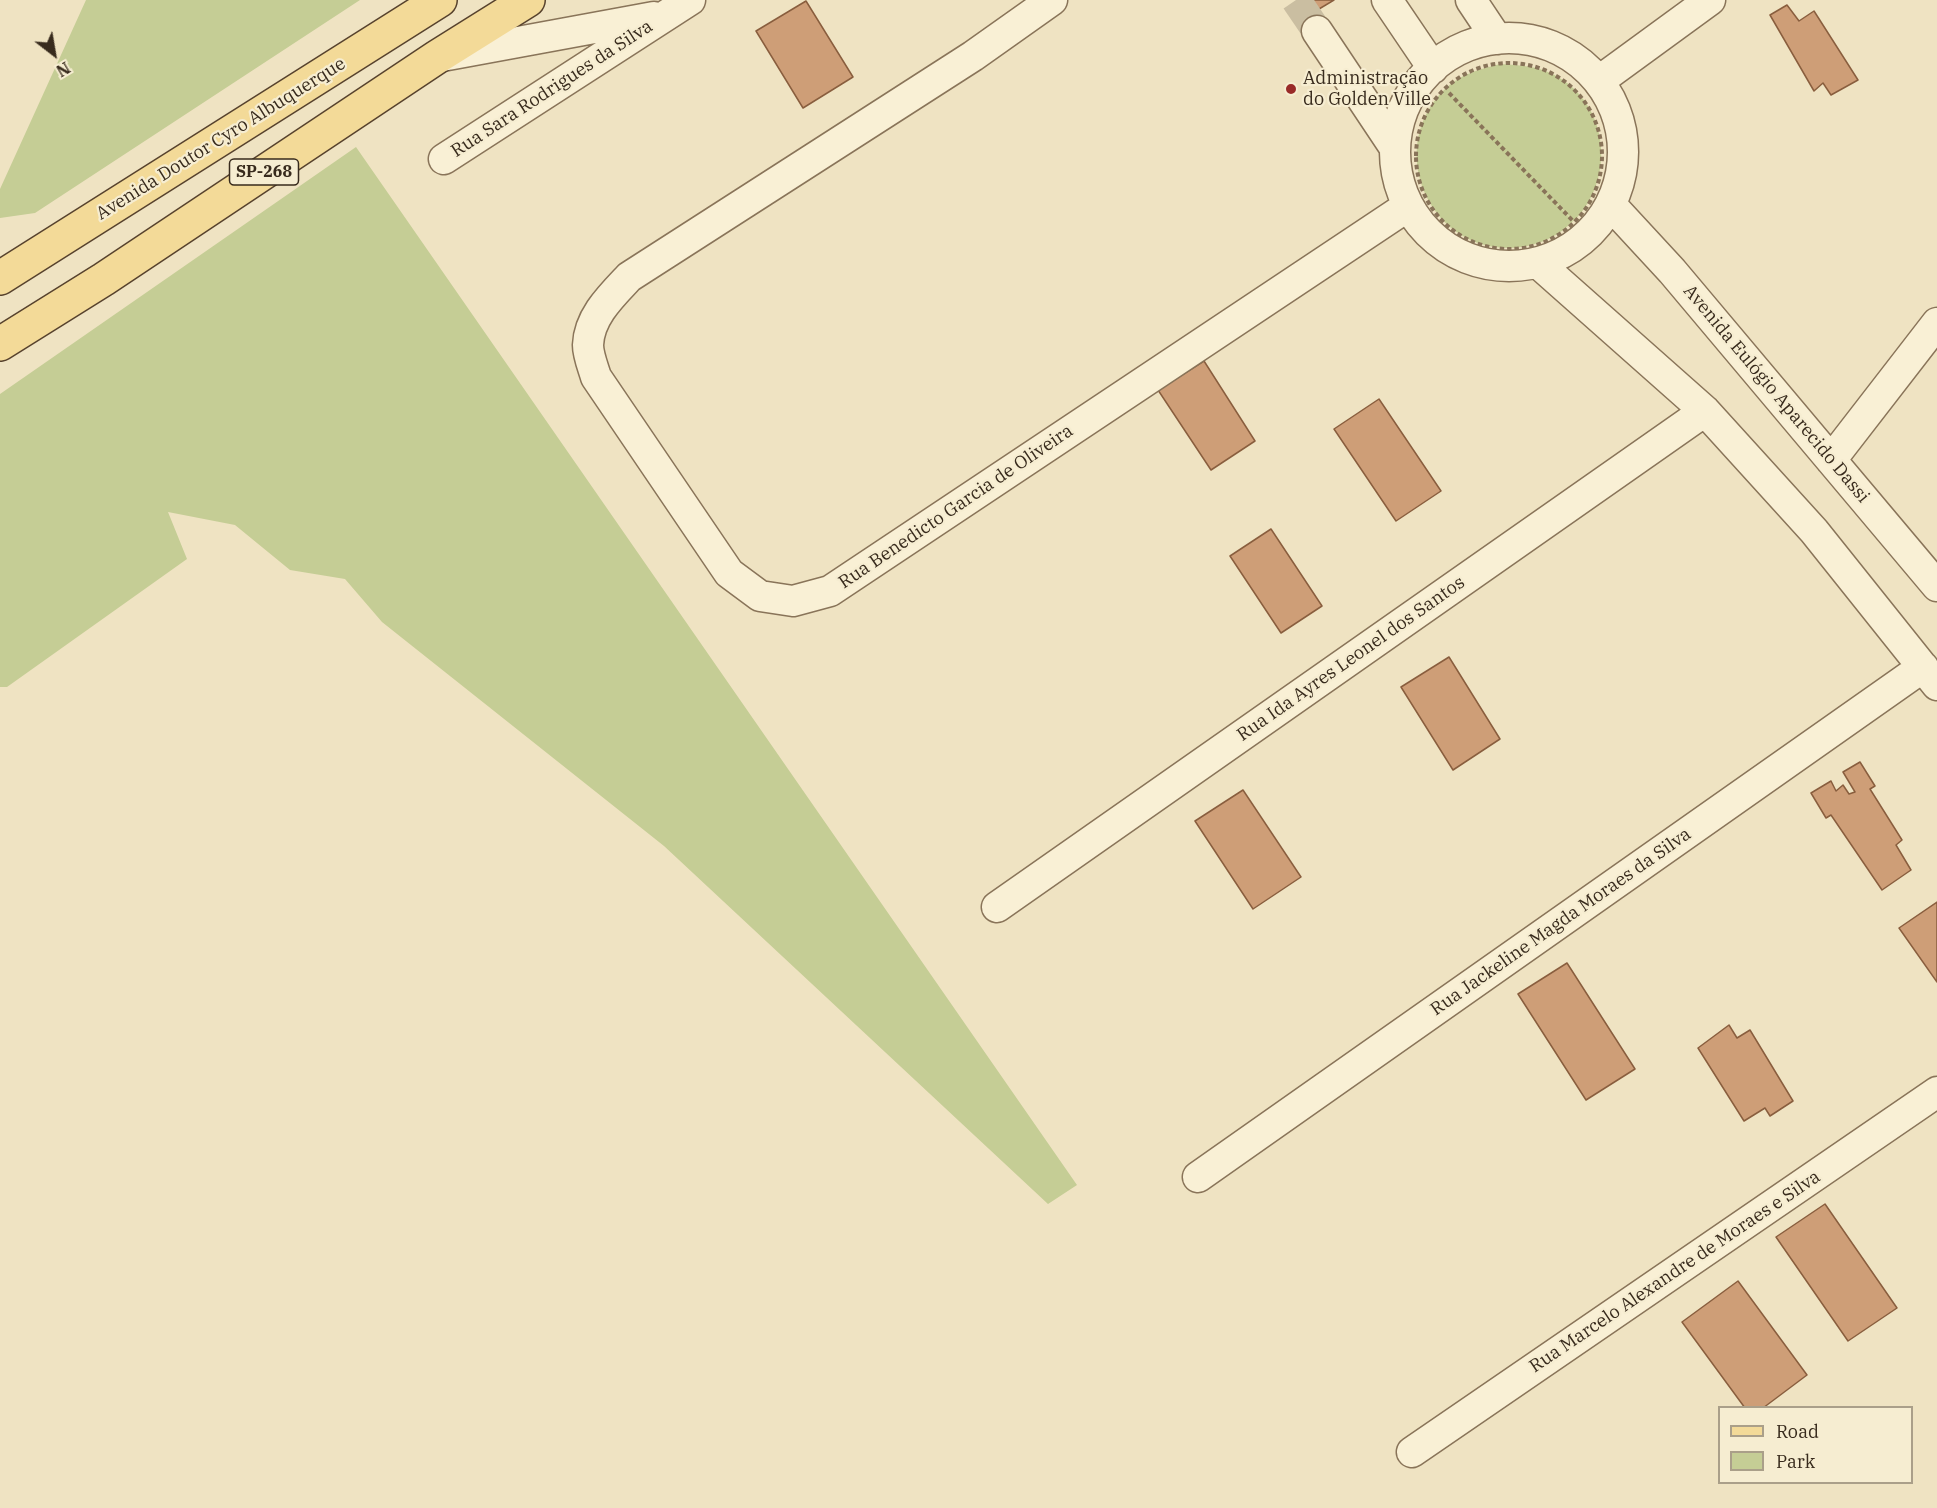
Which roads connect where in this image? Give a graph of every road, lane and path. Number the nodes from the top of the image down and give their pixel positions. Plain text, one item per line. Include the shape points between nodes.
1 (528, 0) edge
2 (1052, 0) edge
3 (1387, 0) edge
4 (1471, 0) edge
5 (1710, 0) edge
6 (426, 6) edge
7 (680, 7) edge
8 (1317, 31) tunnel mouth
9 (1497, 39) junction
10 (437, 57) junction
11 (1439, 78) junction
12 (1599, 81) junction
13 (1395, 148) junction
14 (444, 159) dead end
15 (1611, 205) junction
16 (1408, 206) junction
17 (1574, 222) junction
18 (1538, 263) junction
19 (0, 278) edge
20 (1937, 323) edge
21 (0, 344) edge
22 (1705, 411) junction
23 (1831, 460) junction
24 (1937, 586) edge
25 (1930, 676) edge
26 (997, 907) dead end
27 (1937, 1092) edge
28 (1198, 1177) dead end
29 (1412, 1452) dead end

1 - 10 main road, SP-268
2 - 16 street, Rua Benedicto Garcia de Oliveira via 973,56 629,277 605,302 591,329 588,347 596,377 729,573 760,596 793,602 830,591
3 - 11 street
4 - 9 street
5 - 12 street
6 - 19 main road, Avenida Doutor Cyro Albuquerque / SP-268
7 - 10 street
7 - 14 street, Rua Sara Rodrigues da Silva
8 - 13 street
9 - 11 street via 1453,54
9 - 12 street via 1526,40 1554,47
10 - 21 main road, SP-268
11 - 13 street via 1413,91 1400,118
11 - 17 path
11 - 17 path via 1500,63 1530,65 1558,76 1581,96 1597,123 1603,153 1599,183
11 - 17 path via 1417,143 1417,174 1428,203 1448,227 1474,243 1504,249 1536,245 1564,232
12 - 15 street via 1616,110 1623,141 1622,174
13 - 16 street via 1397,178
15 - 18 street via 1595,229 1573,247
15 - 23 street, Avenida Eulógio Aparecido Dassi via 1672,271
16 - 18 street via 1431,236 1463,257 1500,267
18 - 22 street
20 - 23 street
22 - 25 street via 1814,531
22 - 26 street, Rua Ida Ayres Leonel dos Santos
23 - 24 street, Avenida Eulógio Aparecido Dassi
25 - 28 street, Rua Jackeline Magda Moraes da Silva
27 - 29 street, Rua Marcelo Alexandre de Moraes e Silva

